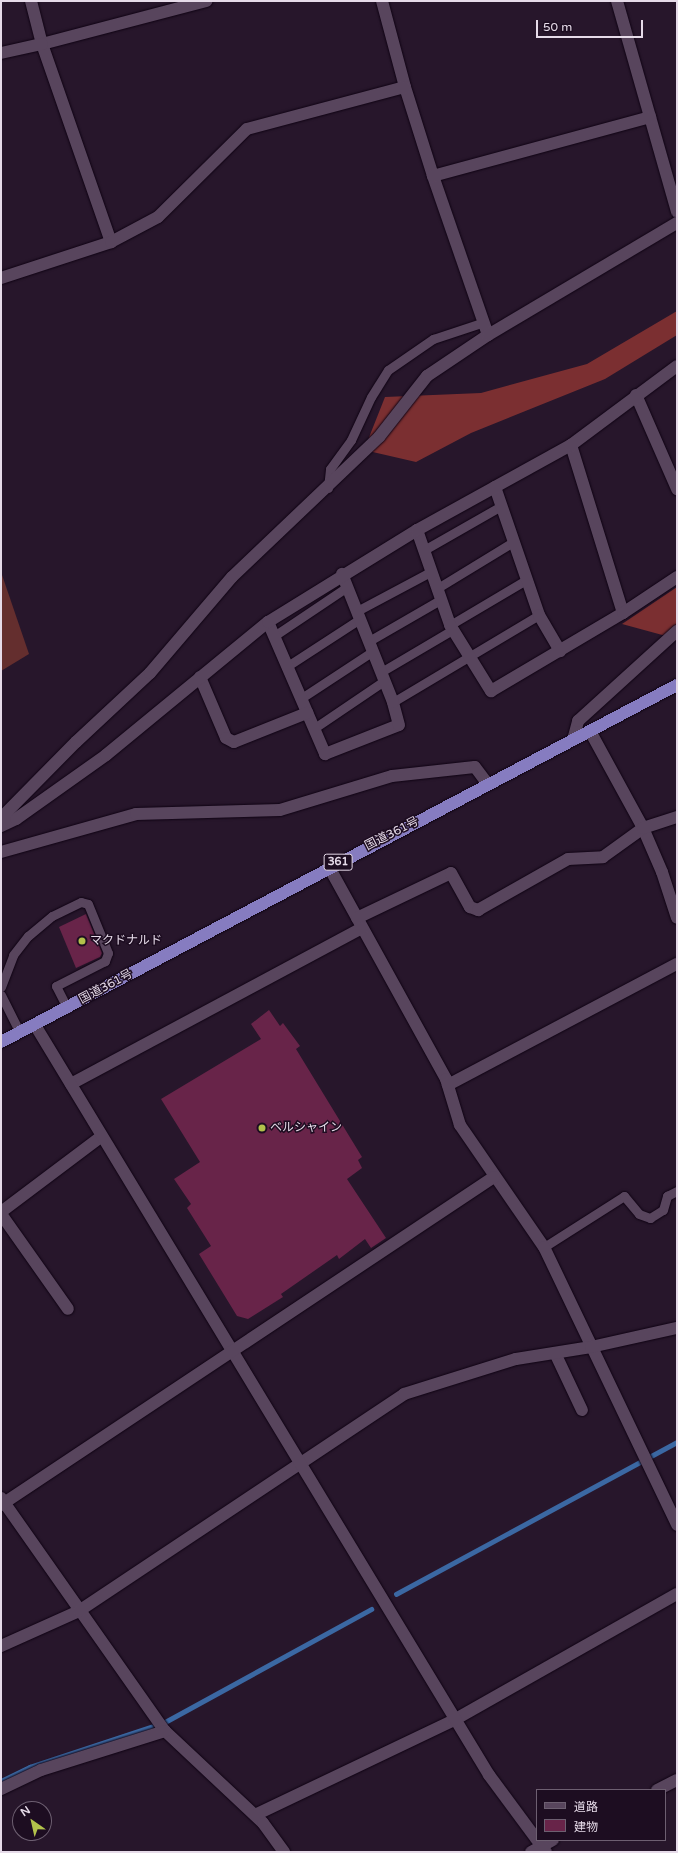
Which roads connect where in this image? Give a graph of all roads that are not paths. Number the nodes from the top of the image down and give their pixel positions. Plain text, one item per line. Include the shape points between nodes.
1 (30, 1) edge
2 (206, 1) edge
3 (382, 1) edge
4 (617, 1) edge
5 (42, 44) junction
6 (1, 53) edge
7 (405, 87) junction
8 (650, 117) junction
9 (433, 176) junction
10 (677, 212) edge
11 (677, 223) edge
12 (111, 242) junction
13 (1, 278) edge
14 (484, 322) junction
15 (488, 335) junction
16 (677, 366) edge
17 (636, 395) junction
18 (571, 445) junction
19 (495, 487) junction
20 (328, 488) junction
21 (677, 489) edge
22 (501, 506) junction
23 (417, 530) junction
24 (513, 542) junction
25 (424, 550) junction
26 (430, 572) junction
27 (342, 574) junction
28 (677, 577) edge
29 (526, 580) junction
30 (347, 587) junction
31 (438, 595) junction
32 (623, 613) junction
33 (358, 615) junction
34 (539, 615) junction
35 (268, 622) junction
36 (451, 627) junction
37 (677, 631) edge
38 (274, 636) junction
39 (371, 646) junction
40 (560, 651) junction
41 (469, 657) junction
42 (286, 667) junction
43 (200, 677) junction
44 (383, 677) junction
45 (677, 685) edge
46 (300, 699) junction
47 (393, 702) junction
48 (306, 713) junction
49 (313, 729) junction
50 (590, 731) junction
51 (573, 740) junction
52 (488, 784) junction
53 (677, 816) edge
54 (1, 818) edge
55 (1, 826) edge
56 (643, 828) junction
57 (1, 852) edge
58 (329, 867) junction
59 (677, 918) edge
60 (360, 923) junction
61 (677, 964) edge
62 (1, 987) edge
63 (1, 995) edge
64 (67, 1008) junction
65 (35, 1025) junction
66 (20, 1033) junction
67 (1, 1042) edge
68 (71, 1084) junction
69 (448, 1085) junction
70 (102, 1136) junction
71 (494, 1177) junction
72 (677, 1191) edge
73 (1, 1213) edge
74 (544, 1247) junction
75 (68, 1309) dead end
76 (677, 1328) edge
77 (591, 1347) junction
78 (232, 1350) junction
79 (555, 1353) junction
80 (582, 1410) dead end
81 (302, 1464) junction
82 (2, 1502) edge
83 (677, 1525) edge
84 (677, 1594) edge
85 (79, 1611) junction
86 (1, 1646) edge
87 (454, 1720) junction
88 (161, 1726) junction
89 (677, 1780) edge
90 (1, 1789) edge
91 (659, 1789) edge
92 (255, 1815) junction
93 (552, 1841) edge
94 (539, 1850) edge
95 (284, 1852) edge

1 - 5 street
2 - 5 street
3 - 7 street
4 - 8 street
5 - 6 street
5 - 12 street
7 - 9 street
7 - 12 street via 247,129 158,217
8 - 9 street
8 - 10 street
9 - 14 street
11 - 15 street
12 - 13 street
14 - 15 street
14 - 20 lane via 433,339 388,370 371,397 351,440 330,469
15 - 20 street via 428,376 379,437
16 - 17 street
17 - 18 street
17 - 21 street
18 - 19 street
18 - 32 street
19 - 22 street
19 - 23 street
20 - 54 street via 232,576 150,673 76,742
22 - 24 street
22 - 25 lane
23 - 25 street
23 - 27 street
24 - 29 street
24 - 31 lane
25 - 26 street
26 - 31 street
26 - 33 lane
27 - 30 street
27 - 35 street
28 - 32 street
29 - 34 street
29 - 36 lane
30 - 33 street
30 - 38 lane
31 - 36 street
31 - 39 lane
32 - 40 street
33 - 39 street
33 - 42 lane
34 - 40 street
34 - 41 lane
35 - 38 street
35 - 43 street
36 - 41 street
36 - 44 lane
37 - 51 street via 578,721
38 - 42 street
39 - 44 street
39 - 46 lane
40 - 41 street via 491,691
41 - 47 lane
42 - 46 street
43 - 48 street via 226,738 234,742
43 - 55 street via 106,755 16,819
44 - 47 street
44 - 49 lane
45 - 50 highway, 国道361号 / 361
46 - 48 street
47 - 49 street via 400,725 324,754
48 - 49 street
50 - 51 highway, 国道361号 / 361
50 - 56 street
51 - 52 highway, 国道361号 / 361
52 - 57 street via 475,767 392,776 280,810 136,814
52 - 58 highway, 国道361号 / 361
53 - 56 street
56 - 59 street via 662,872
56 - 60 street via 603,857 568,859 478,910 470,907 451,873
58 - 60 street
58 - 64 highway, 国道361号 / 361
60 - 68 street
60 - 69 street
61 - 69 street
62 - 64 lane via 14,955 28,936 52,916 81,902 88,904 108,953 105,961 56,986
63 - 66 lane
64 - 65 highway, 国道361号 / 361
65 - 66 highway, 国道361号 / 361
65 - 68 street
66 - 67 highway, 国道361号 / 361
68 - 70 street
69 - 71 street via 460,1125
70 - 73 street
70 - 78 street
71 - 74 street
71 - 78 street
72 - 74 lane via 667,1196 663,1210 650,1218 639,1214 624,1196
73 - 75 street
74 - 77 street
76 - 77 street
77 - 79 street
77 - 83 street
78 - 81 street
78 - 82 street
79 - 80 street
79 - 81 street via 516,1359 404,1394
81 - 85 street
81 - 87 street
82 - 85 street
84 - 87 street
85 - 86 street
85 - 88 street
87 - 92 street
87 - 94 street via 488,1776
88 - 90 street via 41,1770
88 - 92 street
89 - 91 street
92 - 95 street
93 - 94 street

